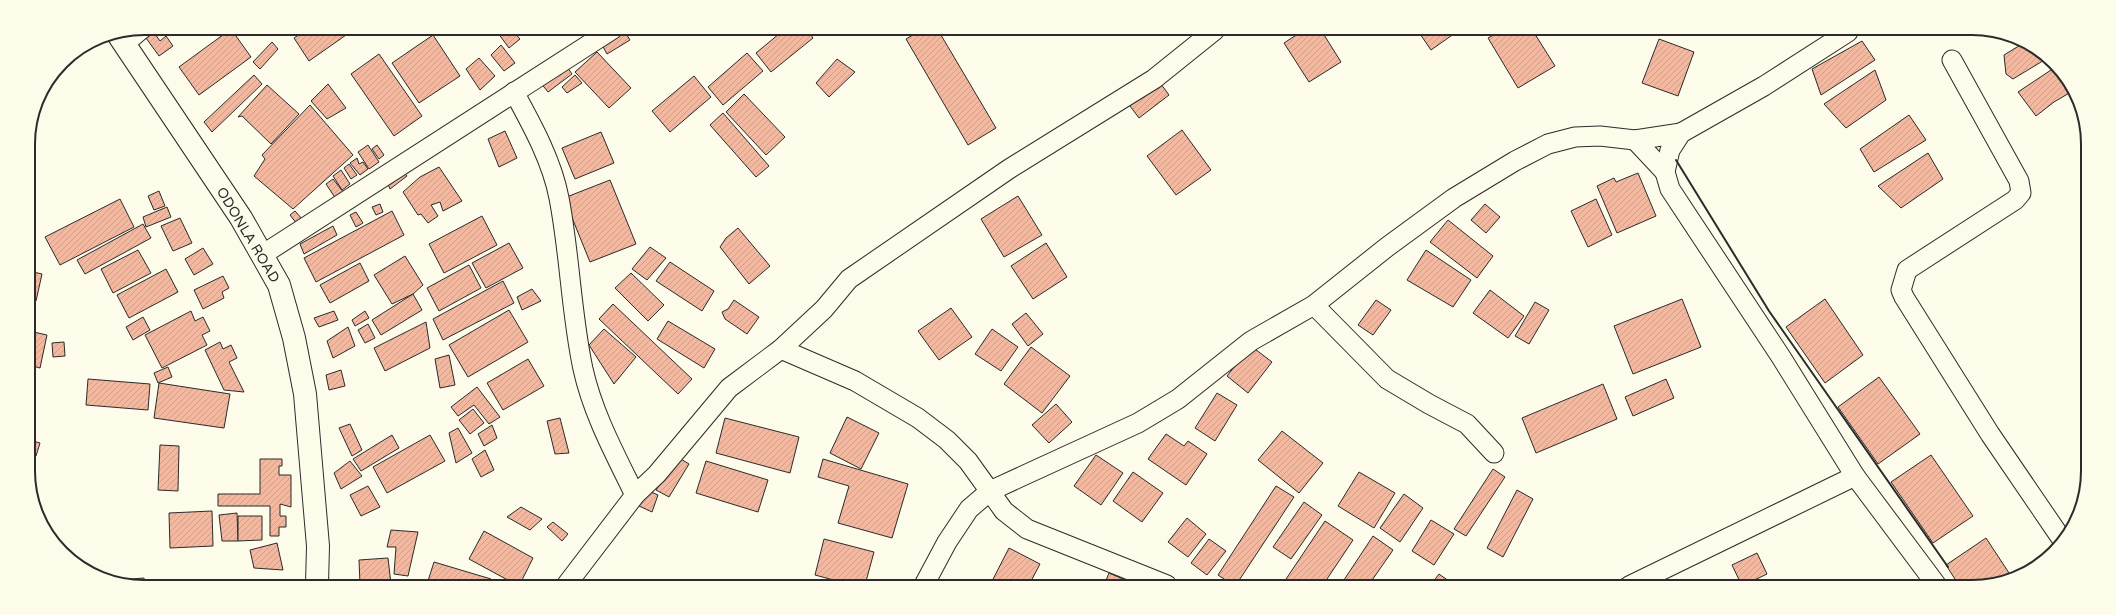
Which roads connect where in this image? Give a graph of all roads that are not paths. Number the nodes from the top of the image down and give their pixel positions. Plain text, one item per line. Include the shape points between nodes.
1 (604, 35) edge
2 (1209, 35) edge
3 (1843, 35) edge
4 (121, 39) edge
5 (1952, 60) dead end
6 (514, 92) junction
7 (1681, 133) junction
8 (1635, 140) junction
9 (1665, 172) junction
10 (262, 255) junction
11 (1314, 305) junction
12 (782, 349) junction
13 (1494, 453) dead end
14 (1855, 476) junction
15 (990, 491) junction
16 (635, 495) junction
17 (2060, 536) edge
18 (317, 580) edge
19 (570, 580) edge
20 (927, 580) edge
21 (1154, 580) edge
22 (1641, 580) edge
23 (1933, 580) edge

1 - 6 street
2 - 12 street via 1154,79 1009,170 849,280
3 - 7 street via 1764,86
4 - 10 street, ODONLA ROAD via 241,218
5 - 17 street via 2019,181 2021,193 2015,200 1907,270 1901,290 1990,434
6 - 10 street
6 - 16 street via 539,138 559,197 583,370 600,425
7 - 8 street
7 - 9 street via 1670,150
8 - 9 street
8 - 11 street via 1600,136 1575,137 1548,144 1515,161 1442,207 1387,246
9 - 14 street via 1670,189 1781,357
10 - 18 street, ODONLA ROAD via 279,285 294,338 305,394 318,546
11 - 13 street via 1387,379 1467,424
11 - 15 street via 1251,340 1178,399 1138,423
12 - 15 street via 855,381 918,418 947,440 968,461
12 - 16 street via 729,388 661,469
14 - 22 street
14 - 23 street
15 - 20 street via 969,509
15 - 21 street via 1004,511 1027,529
16 - 19 street

